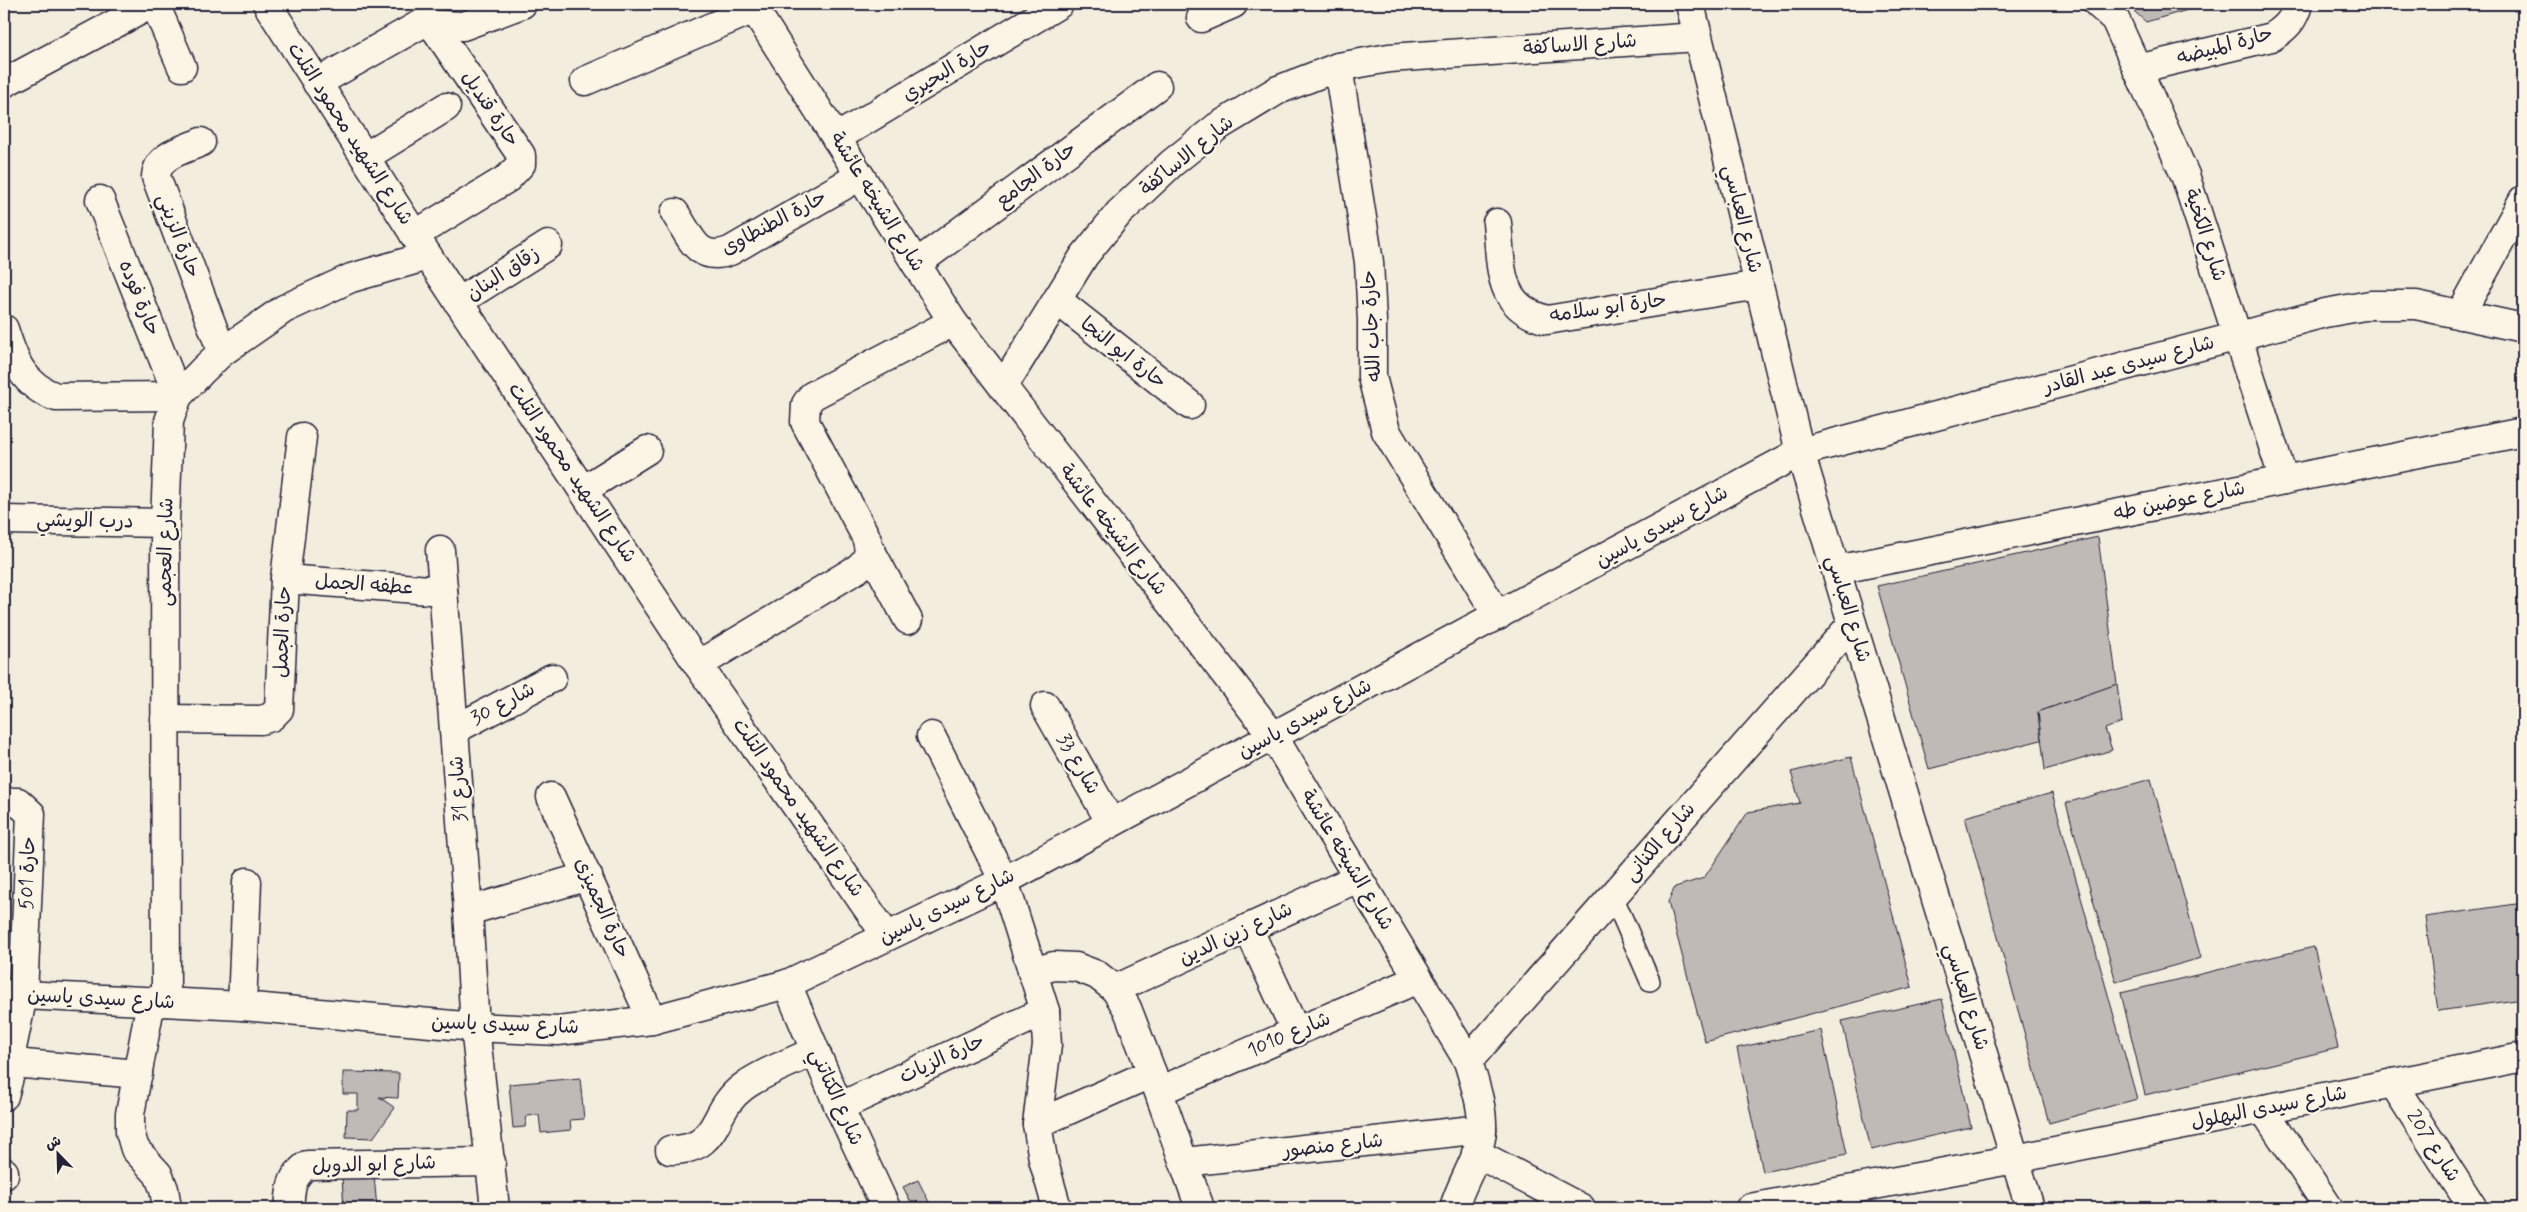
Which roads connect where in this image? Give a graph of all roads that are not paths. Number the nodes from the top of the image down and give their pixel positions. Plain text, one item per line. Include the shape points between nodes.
1 (154, 4) edge
2 (268, 4) edge
3 (522, 4) edge
4 (1059, 4) edge
5 (1233, 4) edge
6 (1690, 4) edge
7 (2098, 4) edge
8 (2298, 4) edge
9 (753, 6) edge
10 (1201, 18) dead end
11 (432, 24) junction
12 (1698, 37) junction
13 (182, 67) dead end
14 (1338, 67) junction
15 (2137, 68) junction
16 (585, 81) dead end
17 (4, 83) edge
18 (317, 83) junction
19 (1156, 86) dead end
20 (446, 107) dead end
21 (836, 138) junction
22 (201, 142) dead end
23 (364, 157) junction
24 (860, 176) junction
25 (100, 200) dead end
26 (2523, 200) edge
27 (675, 214) dead end
28 (1497, 223) dead end
29 (421, 245) junction
30 (548, 245) dead end
31 (916, 264) junction
32 (1759, 285) junction
33 (1057, 300) junction
34 (458, 302) junction
35 (2460, 315) junction
36 (953, 322) junction
37 (2523, 328) edge
38 (4, 329) edge
39 (2239, 336) junction
40 (222, 352) junction
41 (4, 381) edge
42 (30, 383) junction
43 (1003, 387) junction
44 (178, 396) junction
45 (1190, 406) dead end
46 (2523, 432) edge
47 (302, 437) dead end
48 (647, 450) dead end
49 (1800, 452) junction
50 (2284, 480) junction
51 (583, 490) junction
52 (4, 520) edge
53 (165, 523) junction
54 (870, 549) junction
55 (440, 550) dead end
56 (1836, 570) junction
57 (285, 579) junction
58 (443, 590) junction
59 (1498, 616) junction
60 (908, 620) dead end
61 (1852, 624) junction
62 (698, 665) junction
63 (552, 678) dead end
64 (1045, 706) dead end
65 (165, 719) junction
66 (454, 730) junction
67 (931, 736) dead end
68 (1273, 736) junction
69 (551, 797) dead end
70 (4, 802) edge
71 (1111, 823) junction
72 (588, 876) junction
73 (1358, 878) junction
74 (1004, 881) junction
75 (247, 882) dead end
76 (1613, 896) junction
77 (468, 911) junction
78 (1248, 928) junction
79 (886, 935) junction
80 (1032, 972) junction
81 (1418, 979) junction
82 (1650, 981) dead end
83 (786, 984) junction
84 (1115, 989) junction
85 (13, 994) edge
86 (158, 1002) junction
87 (242, 1006) junction
88 (1045, 1012) junction
89 (652, 1020) junction
90 (475, 1027) junction
91 (1296, 1032) junction
92 (815, 1051) junction
93 (14, 1058) junction
94 (1468, 1061) junction
95 (2519, 1064) edge
96 (138, 1074) junction
97 (1156, 1082) junction
98 (2393, 1083) junction
99 (4, 1096) edge
100 (839, 1107) junction
101 (2262, 1108) junction
102 (1037, 1124) junction
103 (1479, 1141) junction
104 (670, 1150) dead end
105 (2015, 1159) junction
106 (490, 1162) junction
107 (1184, 1162) junction
108 (167, 1208) edge
109 (289, 1208) edge
110 (495, 1208) edge
111 (886, 1208) edge
112 (1057, 1208) edge
113 (1200, 1208) edge
114 (1454, 1208) edge
115 (1581, 1208) edge
116 (1750, 1208) edge
117 (2030, 1208) edge
118 (2329, 1208) edge
119 (2474, 1208) edge

1 - 13 street
1 - 17 street
2 - 18 street, شارع الشهيد محمود التلت
3 - 11 street via 463,26
4 - 21 street, حارة البحيري
5 - 10 street
6 - 12 street, شارع العباسي
7 - 15 street, شارع الكخية via 2114,20
8 - 15 street, حارة المبيضه via 2294,19 2272,37
9 - 16 street
9 - 21 street, شارع الشيخه عائشة
11 - 18 street via 421,24
11 - 29 street, حارة قنديل via 521,155 521,164 508,178
12 - 14 street, شارع الاساكفة via 1389,58
12 - 32 street, شارع العباسي
14 - 33 street, شارع الاساكفة via 1278,90 1217,127 1172,163 1120,213 1084,256
14 - 59 street, حارة جاب الله via 1369,262 1372,377 1386,431
15 - 39 street, شارع الكخية via 2186,175
18 - 23 street, شارع الشهيد محمود التلت
19 - 31 street, حارة الجامع
20 - 23 street
21 - 24 street, شارع الشيخه عائشة
22 - 40 street, حارة الزيني via 164,159 156,167 156,177
23 - 29 street, شارع الشهيد محمود التلت
24 - 27 street, حارة الطنطاوى via 718,255 707,254 697,248
24 - 31 street, شارع الشيخه عائشة
25 - 44 street, حارة فوده
26 - 35 street
28 - 32 street, حارة ابو سلامه via 1503,281 1509,295 1518,307 1547,320
29 - 34 street, شارع الشهيد محمود التلت
29 - 40 street, شارع العجمى via 284,309
30 - 34 street, زقاق البنان
31 - 36 street, شارع الشيخه عائشة
32 - 49 street, شارع العباسي
33 - 43 street, شارع الاساكفة
33 - 45 street, حارة ابو النجا
34 - 51 street, شارع الشهيد محمود التلت
35 - 37 street, شارع سيدى عبد القادر
35 - 39 street, شارع سيدى عبد القادر via 2416,306 2370,305
36 - 43 street, شارع الشيخه عائشة
36 - 54 street via 812,396 806,404 805,422
38 - 42 street via 12,356
39 - 49 street, شارع سيدى عبد القادر
39 - 50 street, شارع الكخية
40 - 44 street, شارع العجمى
41 - 42 street
42 - 44 street via 41,392 56,397
43 - 68 street, شارع الشيخه عائشة
44 - 53 street, شارع العجمى via 168,421
46 - 50 street, شارع عوضين طه
47 - 57 street, حارة الجمل
48 - 51 street
49 - 56 street, شارع العباسي
49 - 59 street, شارع سيدى ياسين
50 - 56 street, شارع عوضين طه
51 - 62 street, شارع الشهيد محمود التلت
52 - 53 street, درب الويشي
53 - 65 street, شارع العجمى
54 - 60 street
54 - 62 street via 866,560 857,569
55 - 58 street, شارع 31
56 - 61 street, شارع العباسي
57 - 58 street, عطفه الجمل
57 - 65 street, حارة الجمل via 279,709 271,717 261,720
58 - 66 street, شارع 31
59 - 68 street, شارع سيدى ياسين
61 - 76 street, شارع الكنانى
61 - 105 street, شارع العباسي
62 - 79 street, شارع الشهيد محمود التلت
63 - 66 street, شارع 30
64 - 71 street, شارع 33
65 - 86 street, شارع العجمى
66 - 77 street, شارع 31
67 - 74 street
68 - 71 street, شارع سيدى ياسين
68 - 73 street, شارع الشيخه عائشة
69 - 72 street, حارة الجميزى
70 - 85 street, حارة 501 via 18,802 31,814
71 - 74 street, شارع سيدى ياسين
72 - 77 street
72 - 89 street, حارة الجميزى
73 - 78 street, شارع زين الدين
73 - 81 street, شارع الشيخه عائشة
74 - 79 street, شارع سيدى ياسين
74 - 80 street
75 - 87 street
76 - 82 lane
76 - 94 street, شارع الكنانى
77 - 90 street, شارع 31
78 - 84 street, شارع زين الدين
78 - 91 street
79 - 83 street, شارع سيدى ياسين
80 - 84 street via 1054,966 1076,967 1098,975
80 - 88 street
81 - 91 street, شارع 1010
81 - 94 street, شارع الشيخه عائشة
83 - 89 street, شارع سيدى ياسين
83 - 92 street, شارع الكتاتني
84 - 97 street via 1127,1008
85 - 86 street, شارع سيدى ياسين
85 - 93 street, حارة 501 via 11,1046
86 - 87 street, شارع سيدى ياسين
86 - 96 street, شارع العجمى
87 - 90 street, شارع سيدى ياسين
88 - 100 street, حارة الزيات
88 - 102 street via 1047,1045
89 - 90 street, شارع سيدى ياسين via 558,1031
90 - 106 street, شارع 31
91 - 97 street, شارع 1010
92 - 100 street, شارع الكتاتني
92 - 104 street via 745,1085 724,1105 712,1133 701,1144 686,1150
93 - 96 street via 24,1064
93 - 99 street, حارة 501
94 - 103 street, شارع الشيخه عائشة via 1478,1094
95 - 98 street, شارع سيدى البهلول
96 - 108 street, شارع العجمى via 130,1132 135,1149 158,1174
97 - 102 street, شارع 1010
97 - 107 street
98 - 101 street, شارع سيدى البهلول
98 - 119 street, شارع 207
100 - 111 street, شارع الكتاتني
101 - 105 street, شارع سيدى البهلول
101 - 118 street
102 - 112 street
103 - 107 street, شارع منصور
103 - 114 street
103 - 115 street
105 - 116 street, شارع سيدى البهلول
105 - 117 street, شارع العباسي
106 - 109 street, شارع ابو الدوبل via 307,1165 297,1173 291,1185
106 - 110 street, شارع 31
107 - 113 street

